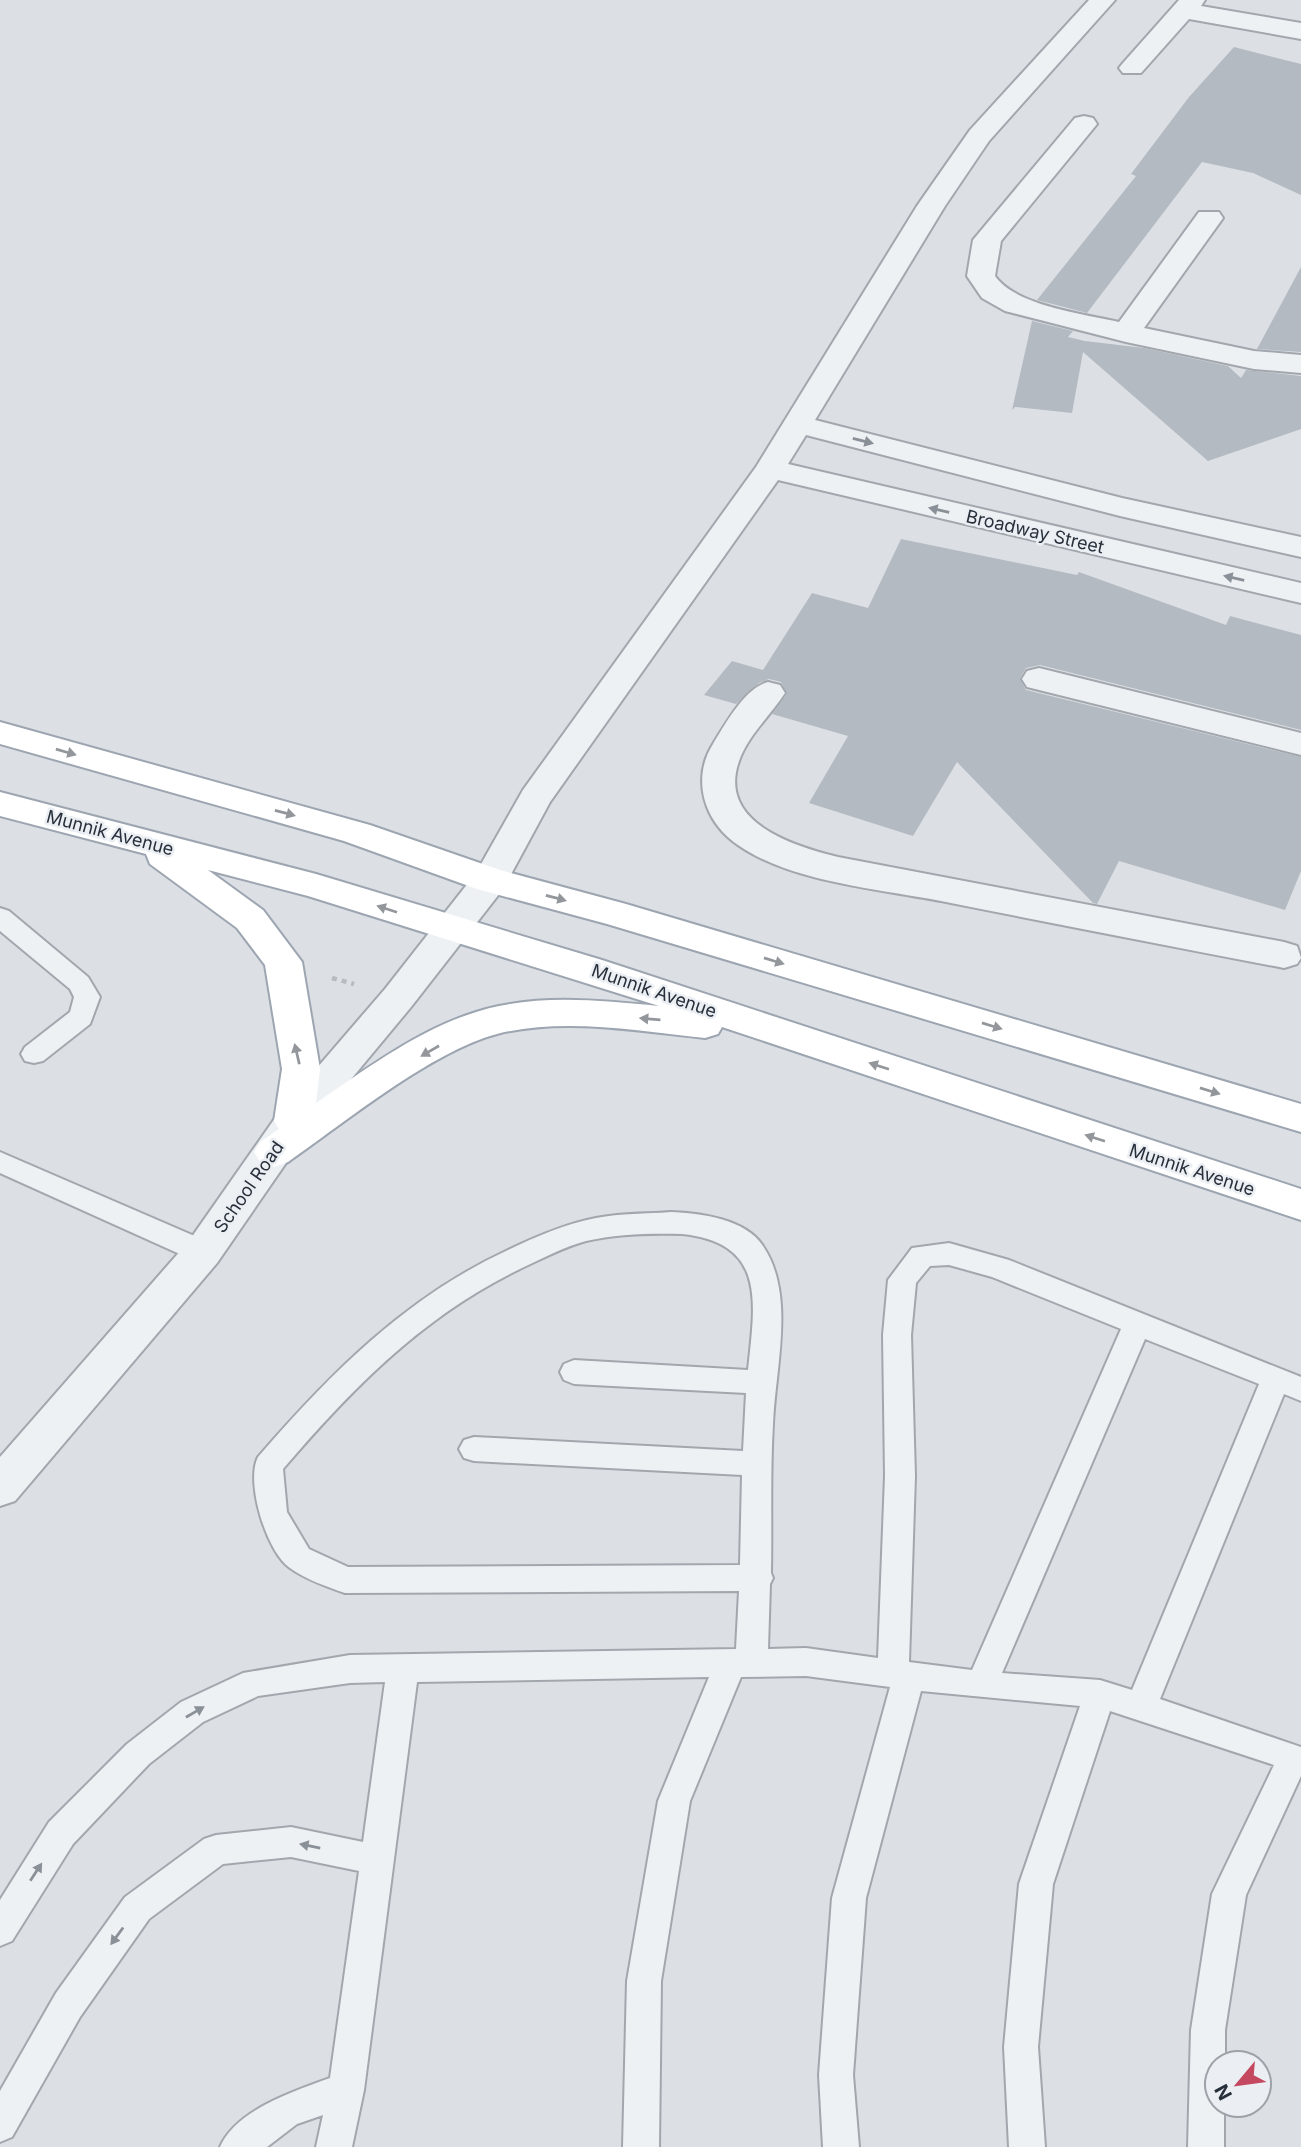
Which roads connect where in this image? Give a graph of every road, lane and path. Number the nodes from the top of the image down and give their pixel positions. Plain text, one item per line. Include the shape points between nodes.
1 (1103, 0) edge
2 (1189, 6) edge
3 (1301, 31) edge
4 (1132, 68) dead end
5 (1084, 124) dead end
6 (1209, 218) dead end
7 (1126, 333) junction
8 (1301, 364) edge
9 (797, 424) junction
10 (770, 469) junction
11 (1073, 495) junction
12 (1053, 537) junction
13 (1301, 547) edge
14 (1301, 593) edge
15 (1039, 679) dead end
16 (768, 693) dead end
17 (0, 733) edge
18 (1301, 744) edge
19 (0, 804) edge
20 (148, 844) junction
21 (490, 880) junction
22 (0, 917) edge
23 (452, 930) junction
24 (1295, 954) edge
25 (767, 1029) junction
26 (34, 1054) dead end
27 (1301, 1118) edge
28 (284, 1137) junction
29 (0, 1162) edge
30 (1301, 1205) edge
31 (203, 1252) junction
32 (1138, 1323) junction
33 (574, 1372) dead end
34 (760, 1382) junction
35 (1288, 1384) edge
36 (474, 1448) dead end
37 (758, 1464) junction
38 (0, 1488) edge
39 (758, 1578) junction
40 (741, 1663) junction
41 (404, 1669) junction
42 (901, 1675) junction
43 (981, 1685) junction
44 (1100, 1694) junction
45 (1141, 1706) junction
46 (1297, 1760) edge
47 (377, 1860) junction
48 (0, 1930) edge
49 (346, 2090) junction
50 (0, 2125) edge
51 (238, 2147) edge
52 (334, 2147) edge
53 (641, 2147) edge
54 (841, 2147) edge
55 (1027, 2147) edge
56 (1206, 2147) edge

1 - 9 street, School Road via 979,136
2 - 3 street
2 - 4 street
5 - 7 street via 987,240 981,276 992,292 1015,305
6 - 7 street
7 - 8 street
9 - 10 street, School Road
9 -> 11 street
12 -> 10 street, Broadway Street
10 - 21 street, School Road via 536,798
11 - 12 street
11 - 13 street
14 -> 12 street, Broadway Street
15 - 18 street
16 - 24 street via 723,756 718,782 722,808 752,839 792,859
17 -> 21 main road via 357,833
19 - 20 main road, Munnik Avenue
23 -> 20 main road, Munnik Avenue via 316,886
28 -> 20 main road via 301,1069 283,962 250,919
21 - 23 street, School Road
21 -> 27 main road
22 - 26 lane via 79,983 87,998 81,1017
23 - 25 main road, Munnik Avenue via 589,969
23 - 28 street, School Road
25 -> 28 main road via 582,1013 497,1021 446,1041
30 -> 25 main road, Munnik Avenue
28 - 31 street, School Road
29 - 31 lane
31 - 38 street, School Road
32 - 35 lane
32 - 42 lane via 999,1268 949,1254 922,1256 902,1280 897,1335
32 - 43 lane
33 - 34 lane
34 - 37 lane
34 - 39 lane via 765,1297 758,1260 747,1245 689,1222 605,1227 548,1243 484,1271 404,1324 326,1398 268,1466 272,1514 298,1558 345,1580
35 - 45 lane
36 - 37 lane
37 - 39 lane
39 - 40 lane
40 - 41 lane
40 - 42 lane via 806,1662
40 - 53 lane via 674,1801 644,1981
41 - 47 lane
48 -> 41 lane via 61,1832 138,1754 192,1712 254,1683 350,1669
42 - 43 lane
42 - 54 lane via 849,1898 836,2076
43 - 44 lane
44 - 45 lane
44 - 55 lane via 1036,1884 1021,2048
45 - 46 lane
46 - 56 lane via 1229,1894 1208,2030
47 - 49 lane
47 -> 50 lane via 291,1842 216,1850 137,1908 68,2005
49 - 51 lane via 286,2111
49 - 52 lane

